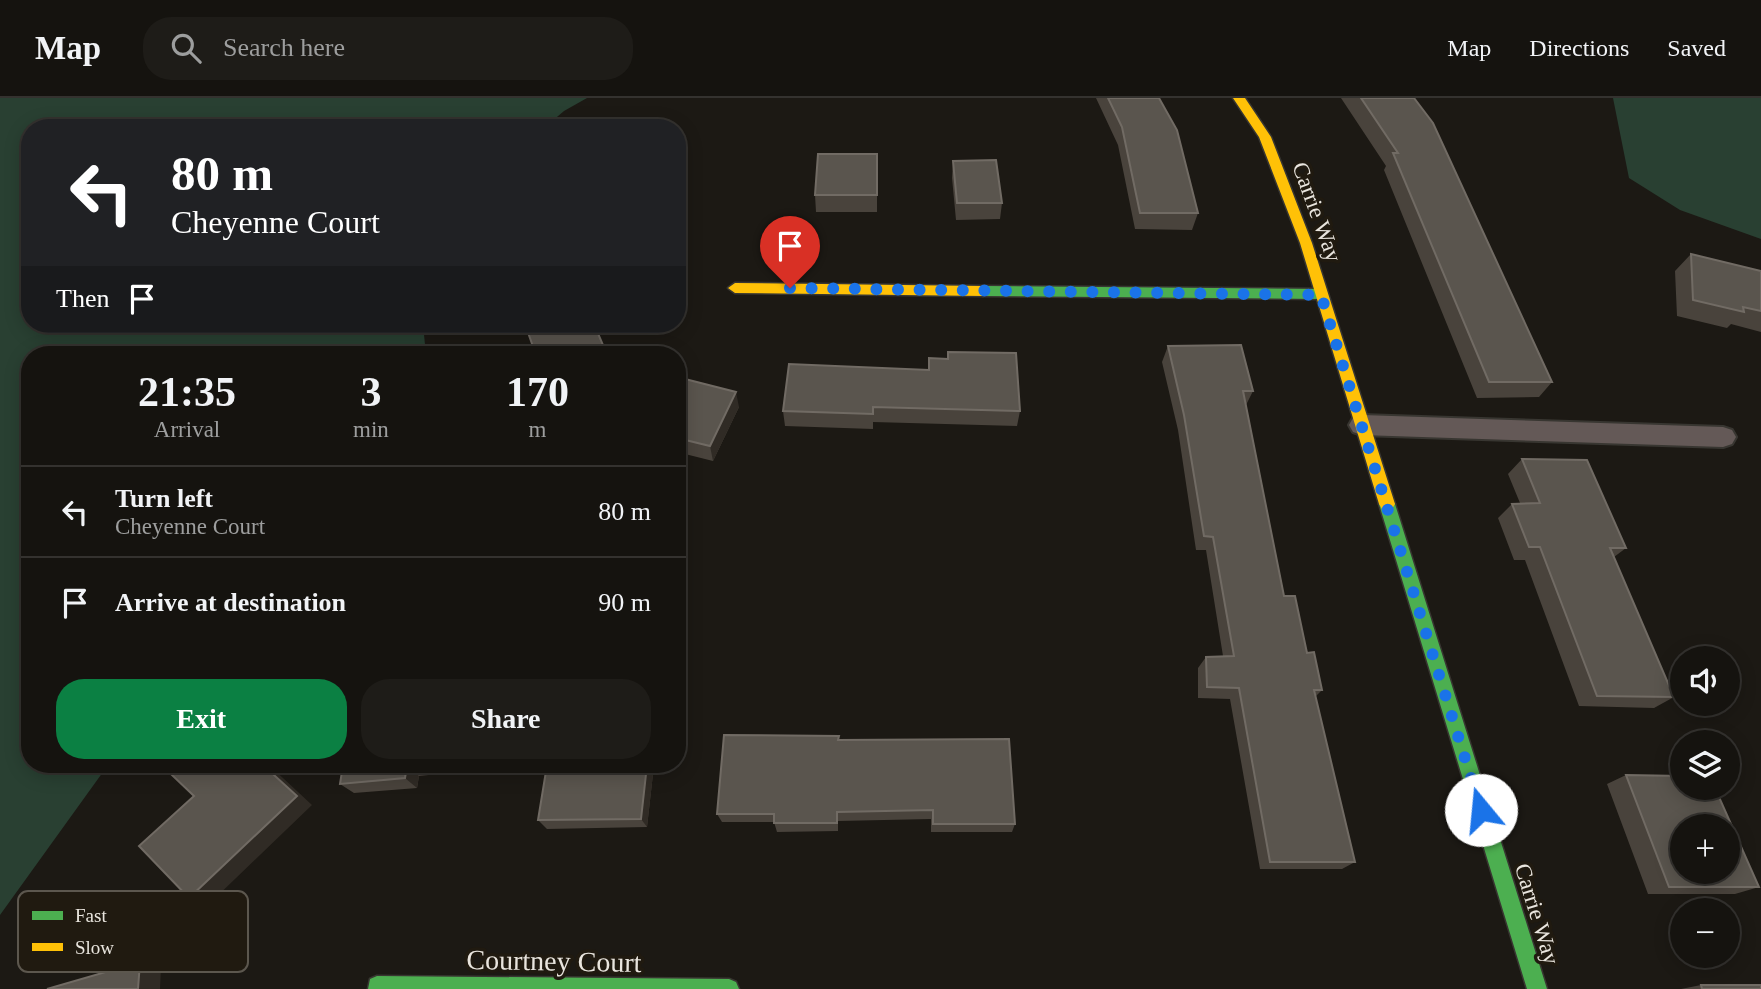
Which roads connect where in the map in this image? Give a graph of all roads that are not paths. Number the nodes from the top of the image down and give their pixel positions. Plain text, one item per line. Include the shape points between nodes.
1 (1239, 98) edge
2 (735, 288) dead end
3 (1321, 295) junction
4 (1362, 425) junction
5 (1723, 437) dead end
6 (377, 986) dead end
7 (607, 988) edge
8 (729, 989) edge
9 (1537, 989) edge

1 - 3 street, Carrie Way via 1265,136
2 - 3 street
3 - 4 street, Carrie Way
4 - 5 lane
4 - 9 street, Carrie Way
6 - 7 street, Courtney Court
7 - 8 street, Courtney Court

